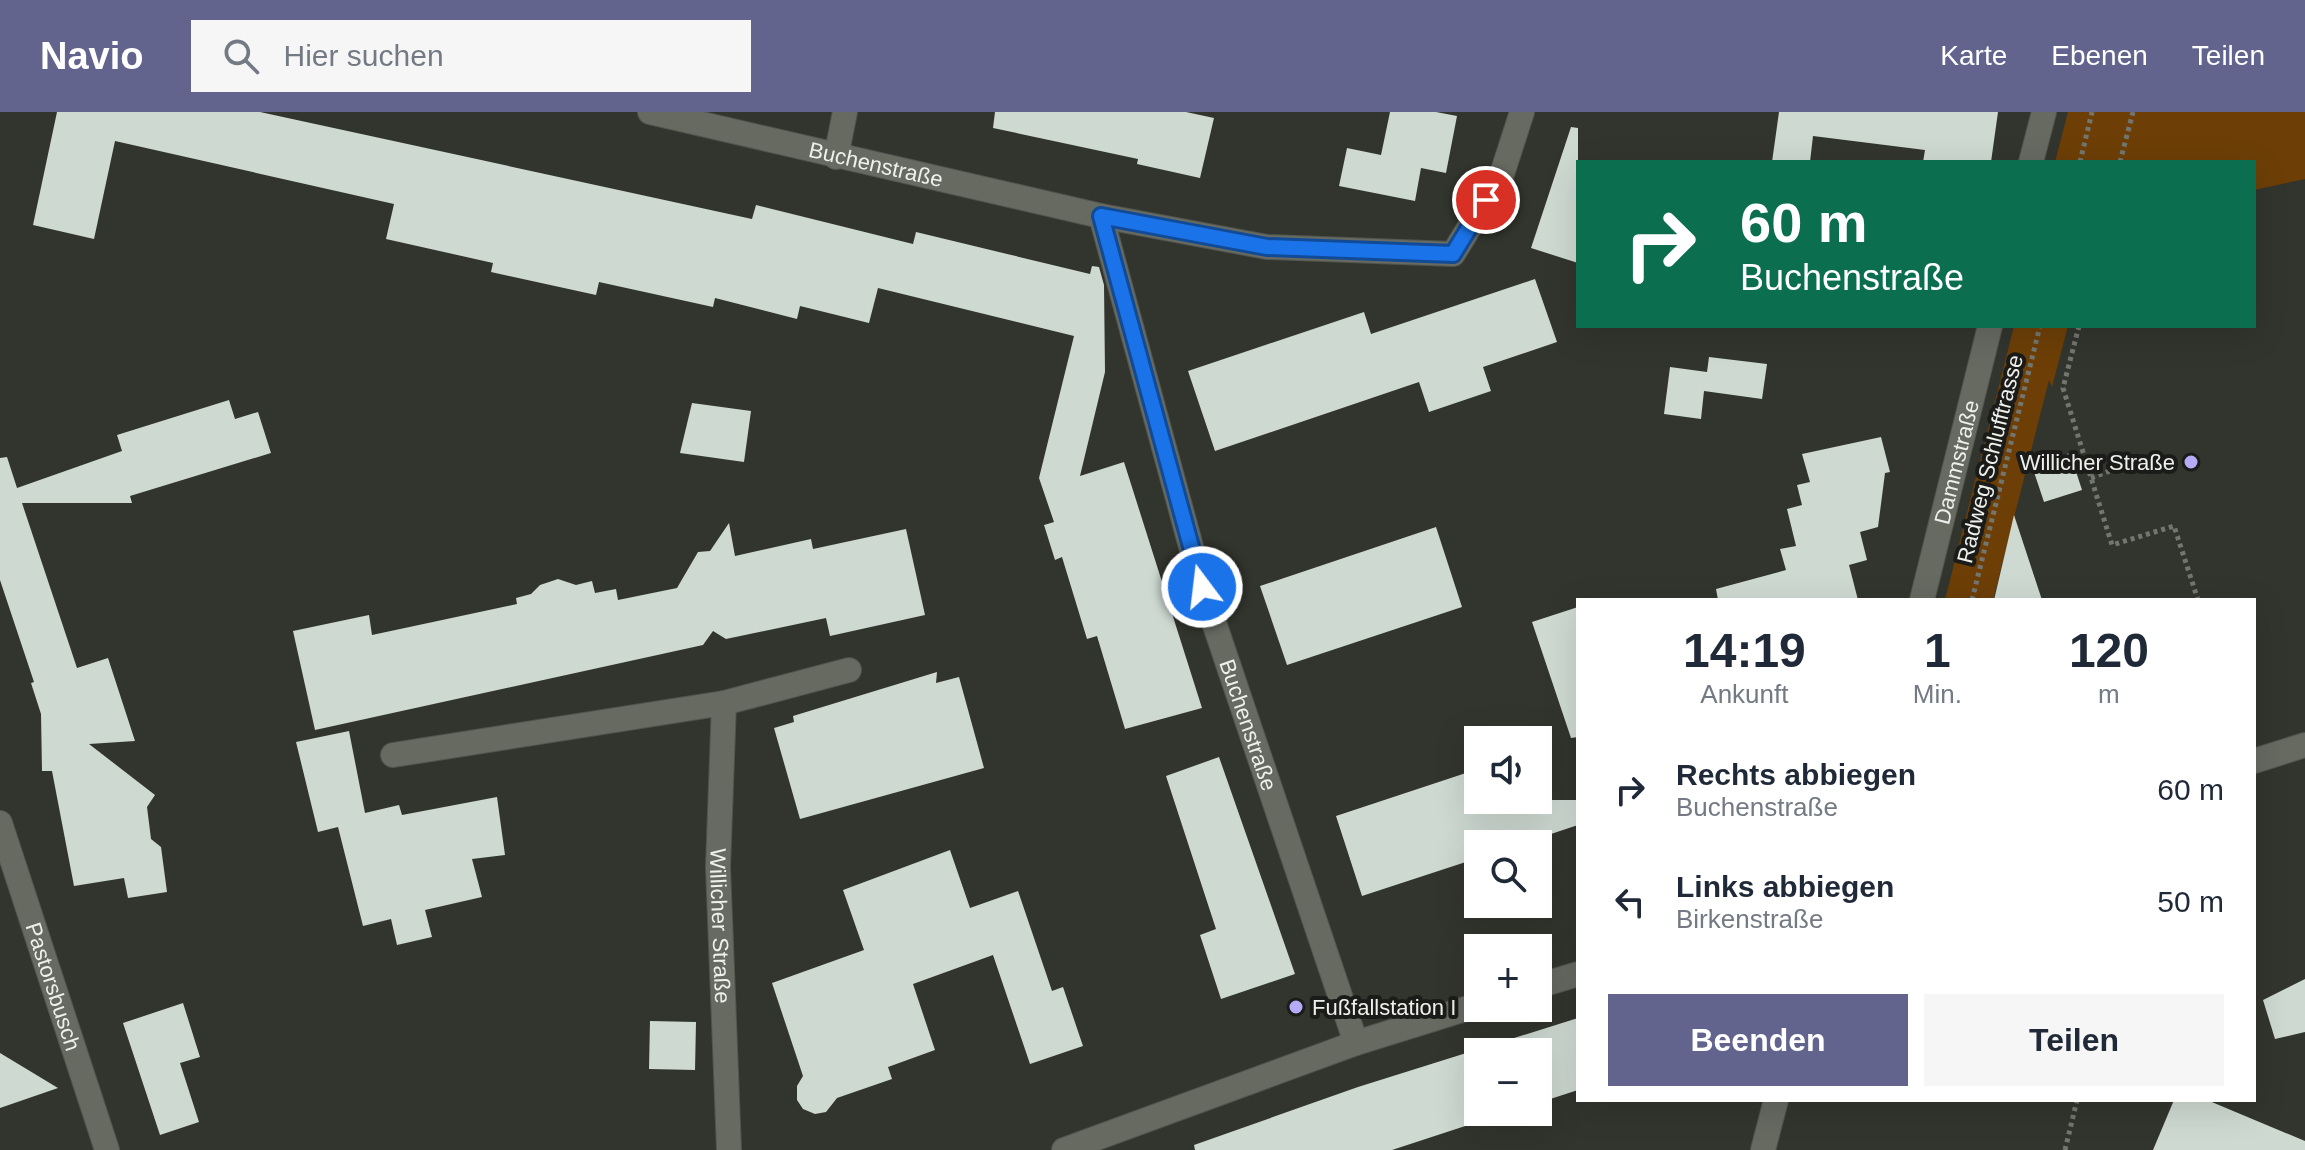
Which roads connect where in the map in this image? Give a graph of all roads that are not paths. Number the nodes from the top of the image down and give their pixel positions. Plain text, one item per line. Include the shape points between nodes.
1 (650, 112) edge
2 (845, 112) edge
3 (1522, 112) edge
4 (2044, 112) edge
5 (836, 157) junction
6 (2032, 160) edge
7 (1101, 216) junction
8 (1990, 328) edge
9 (1922, 598) edge
10 (849, 670) dead end
11 (724, 703) junction
12 (2305, 745) edge
13 (393, 755) dead end
14 (2256, 760) edge
15 (0, 823) edge
16 (1576, 975) edge
17 (1552, 982) edge
18 (1464, 1009) edge
19 (1356, 1043) junction
20 (1775, 1102) edge
21 (107, 1150) edge
22 (729, 1150) edge
23 (1064, 1150) edge
24 (1763, 1150) edge

1 - 5 street, Buchenstraße
2 - 5 street
3 - 7 street, Buchenstraße via 1502,174 1453,254 1267,247
4 - 6 street
5 - 7 street, Buchenstraße
7 - 19 street, Buchenstraße via 1202,587
8 - 9 street, Dammstraße
10 - 11 street
11 - 13 street
11 - 22 street, Willicher Straße via 718,867
12 - 14 street
15 - 21 street, Pastorsbusch
16 - 17 street
18 - 19 street
19 - 23 street
20 - 24 street

